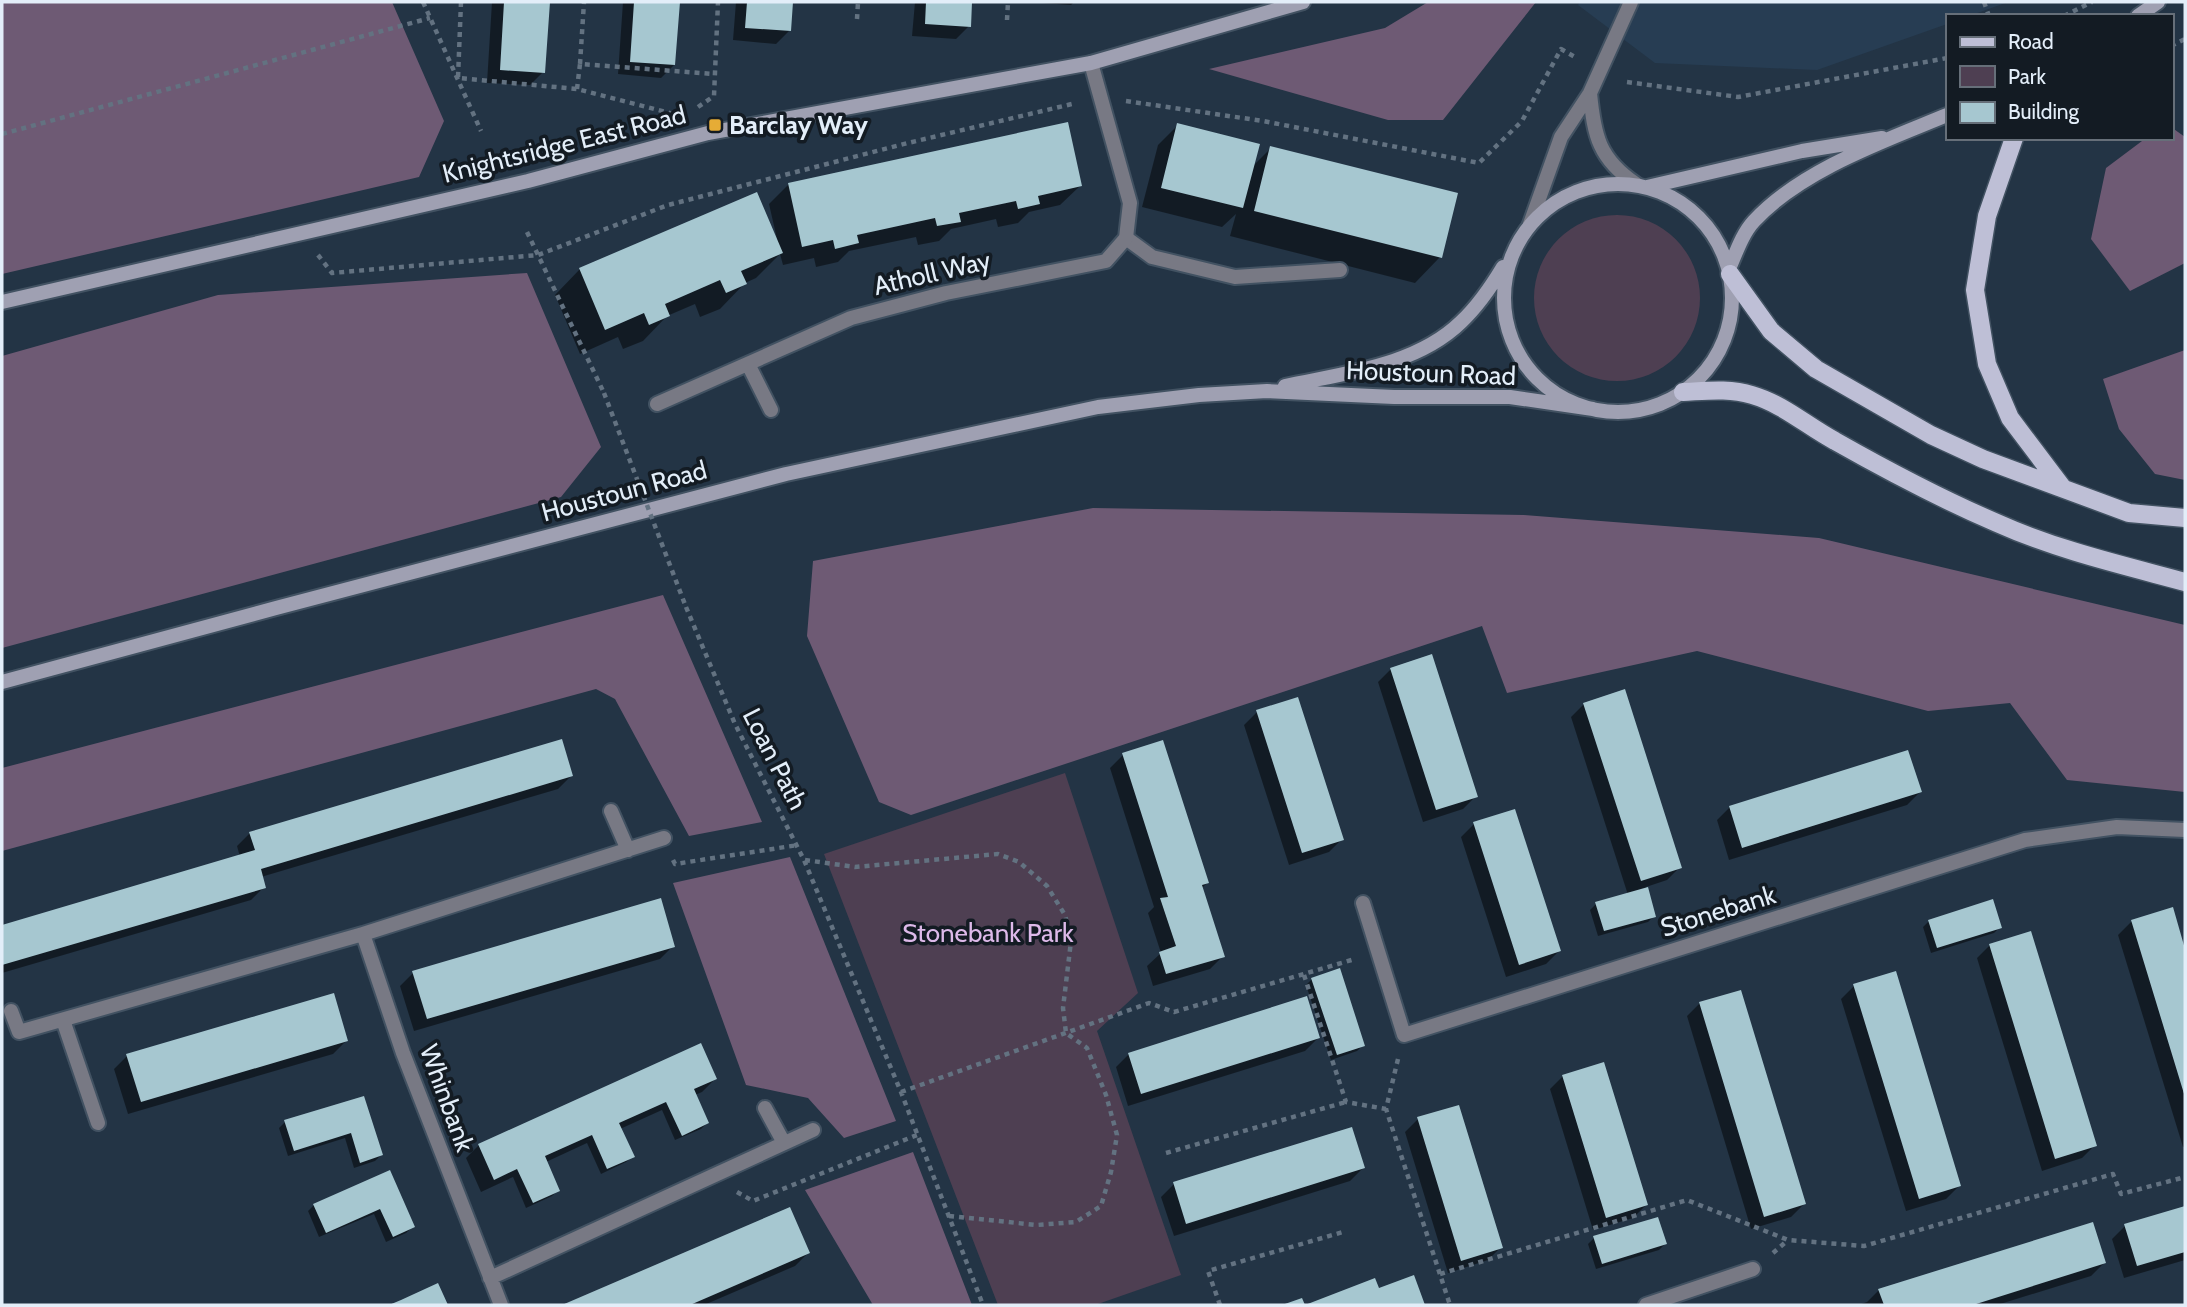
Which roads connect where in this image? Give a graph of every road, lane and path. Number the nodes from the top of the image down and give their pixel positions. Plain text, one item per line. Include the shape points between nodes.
1 (423, 2) edge
2 (461, 2) edge
3 (584, 2) edge
4 (718, 2) edge
5 (858, 2) edge
6 (1008, 2) edge
7 (1303, 2) edge
8 (1631, 2) edge
9 (2092, 2) edge
10 (2158, 2) edge
11 (2068, 14) edge
12 (2141, 14) edge
13 (430, 18) junction
14 (857, 19) dead end
15 (1007, 20) dead end
16 (1575, 57) dead end
17 (1946, 58) edge
18 (1091, 63) junction
19 (580, 64) junction
20 (714, 74) junction
21 (457, 78) junction
22 (1627, 82) dead end
23 (577, 89) junction
24 (1590, 93) junction
25 (1101, 98) junction
26 (1946, 115) edge
27 (684, 117) junction
28 (481, 131) dead end
29 (708, 133) junction
30 (2, 134) edge
31 (1899, 134) junction
32 (2013, 140) edge
33 (1641, 186) junction
34 (1530, 224) junction
35 (527, 232) dead end
36 (299, 233) junction
37 (1126, 238) junction
38 (1512, 251) junction
39 (538, 254) junction
40 (1340, 270) dead end
41 (1730, 271) junction
42 (2, 302) edge
43 (748, 364) junction
44 (1267, 391) junction
45 (1683, 392) junction
46 (657, 404) dead end
47 (771, 410) dead end
48 (1593, 410) junction
49 (2062, 487) junction
50 (2185, 518) edge
51 (2185, 582) edge
52 (2, 682) edge
53 (611, 811) dead end
54 (2185, 830) edge
55 (664, 838) joint
56 (798, 845) junction
57 (628, 850) junction
58 (804, 860) junction
59 (1363, 903) dead end
60 (363, 934) junction
61 (1377, 953) junction
62 (1304, 975) junction
63 (11, 1011) dead end
64 (63, 1020) junction
65 (1066, 1033) junction
66 (1404, 1035) junction
67 (901, 1091) junction
68 (1346, 1102) junction
69 (765, 1108) dead end
70 (1386, 1109) junction
71 (98, 1123) dead end
72 (813, 1130) dead end
73 (917, 1135) junction
74 (784, 1143) junction
75 (1167, 1153) dead end
76 (711, 1177) junction
77 (2185, 1177) edge
78 (949, 1216) junction
79 (1343, 1232) dead end
80 (1753, 1269) dead end
81 (1440, 1274) junction
82 (490, 1278) junction
83 (501, 1305) edge
84 (984, 1305) edge
85 (1220, 1305) edge
86 (1450, 1305) edge
87 (1647, 1305) edge

1 - 13 path
2 - 21 path
3 - 19 path
4 - 20 path
5 - 14 path
6 - 15 path
7 - 18 street, Knightsridge East Road
8 - 24 street
9 - 11 path
10 - 12 street
13 - 21 path
13 - 30 path
16 - 25 path via 1561,49 1522,121 1479,163 1263,121
17 - 22 path via 1738,97
18 - 25 street
18 - 29 street, Knightsridge East Road
19 - 20 path
19 - 23 path
20 - 27 path via 714,96
21 - 23 path
21 - 28 path
23 - 27 path
24 - 33 street via 1601,147 1615,170
24 - 34 street via 1561,137
25 - 37 street via 1130,203
25 - 39 path via 668,205
26 - 31 street
27 - 29 path
29 - 36 street, Knightsridge East Road via 528,181
31 - 33 street
31 - 41 street via 1801,180 1753,222
32 - 49 main road via 1987,216 1975,289 1987,364 2005,407
33 - 34 street via 1597,185 1560,199
33 - 41 street via 1675,198 1699,216
34 - 38 street
35 - 39 path, Loan Path
36 - 39 path via 332,273
36 - 42 street, Knightsridge East Road
37 - 40 street via 1152,257 1235,277
37 - 43 street, Atholl Way via 1106,261 946,293 851,318
38 - 44 street, Houstoun Road via 1485,296 1438,341 1384,363
38 - 48 street via 1504,284 1504,318 1515,350 1535,377 1562,397
39 - 56 path, Loan Path, bridge via 604,393 735,724
41 - 45 street via 1732,307 1724,340 1707,369
41 - 49 main road via 1771,331 1816,369 1931,435
43 - 46 street, Atholl Way
43 - 47 street
44 - 48 street, Houstoun Road via 1510,397
44 - 52 street, Houstoun Road via 1098,407 786,474
45 - 48 street via 1655,406 1624,412
45 - 51 main road via 1722,389 1774,403 1908,483 1999,525 2093,558
49 - 50 main road via 2129,513
53 - 57 street
54 - 66 street, Stonebank via 2117,827 2025,840
55 - 56 path via 675,864
55 - 57 street
56 - 58 path, Loan Path
57 - 60 street
58 - 65 path via 855,867 998,854 1019,862 1047,886 1065,915 1071,941 1063,1008
58 - 67 path, Loan Path
59 - 61 street
60 - 64 street
60 - 82 street, Whinbank via 403,1053
61 - 62 path
61 - 66 street
62 - 65 path via 1174,1012 1149,1003
62 - 68 path
63 - 64 street via 19,1032
64 - 71 street
65 - 67 path
65 - 78 path via 1087,1048 1118,1135 1101,1206 1076,1222 1037,1225
66 - 70 path
67 - 73 path, Loan Path
68 - 70 path
68 - 75 path
69 - 74 street
70 - 81 path
72 - 74 street
73 - 76 path via 753,1201
73 - 78 path, Loan Path
74 - 76 street
76 - 82 street
77 - 81 path via 2121,1194 2113,1174 1864,1246 1788,1240 1687,1200
78 - 84 path, Loan Path
79 - 85 path via 1208,1271
80 - 87 street
81 - 86 path
82 - 83 street, Whinbank

